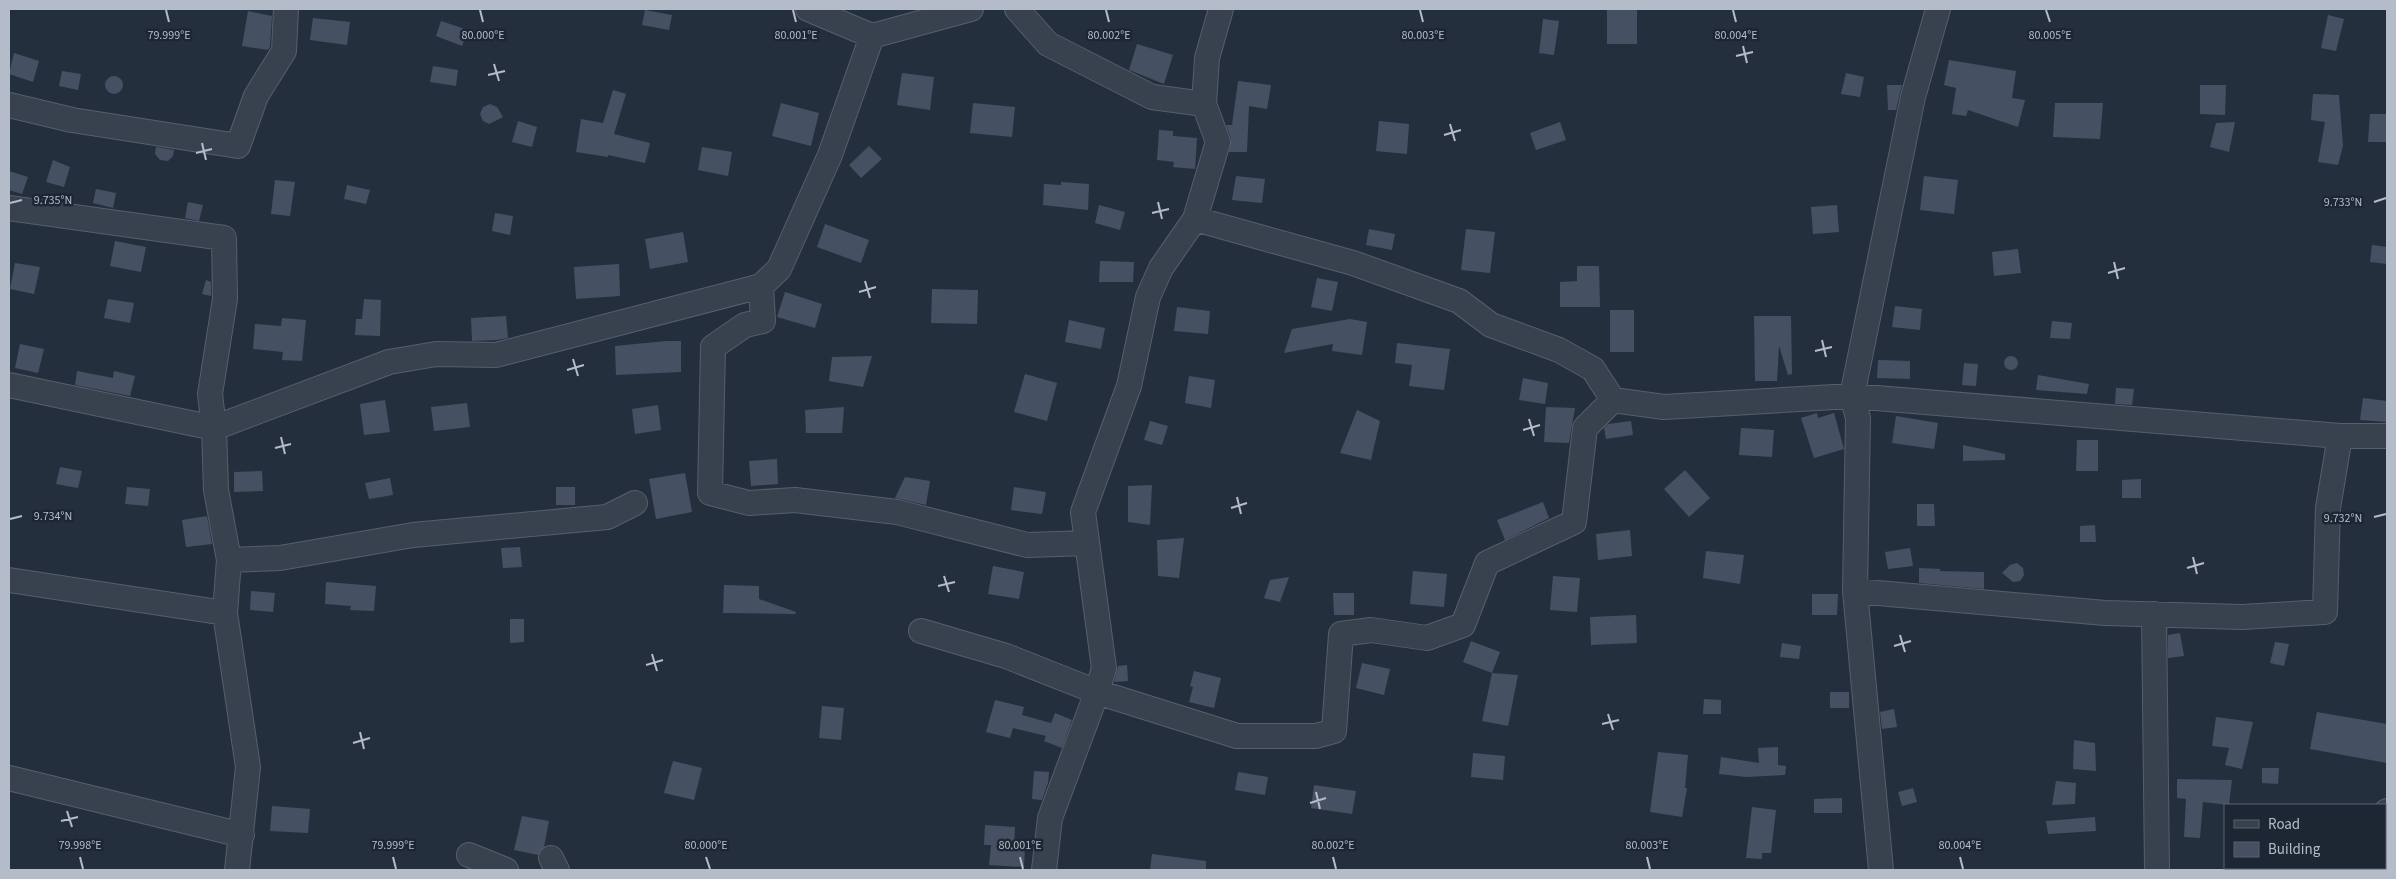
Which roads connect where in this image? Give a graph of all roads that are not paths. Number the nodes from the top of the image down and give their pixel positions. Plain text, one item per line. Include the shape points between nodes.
1 (286, 9) edge
2 (808, 9) edge
3 (971, 9) edge
4 (1017, 9) edge
5 (1221, 9) edge
6 (1938, 9) edge
7 (872, 36) junction
8 (1204, 104) junction
9 (9, 105) edge
10 (9, 208) edge
11 (1196, 219) junction
12 (761, 286) junction
13 (9, 385) edge
14 (1852, 396) junction
15 (1612, 400) junction
16 (214, 428) junction
17 (2340, 436) junction
18 (2387, 436) edge
19 (634, 503) dead end
20 (1087, 544) junction
21 (229, 560) junction
22 (9, 580) edge
23 (1855, 591) junction
24 (225, 613) junction
25 (2154, 614) junction
26 (921, 631) dead end
27 (1097, 692) junction
28 (9, 778) edge
29 (242, 835) junction
30 (469, 855) dead end
31 (237, 870) edge
32 (506, 870) edge
33 (1044, 870) edge
34 (1881, 870) edge
35 (2157, 870) edge

1 - 9 street via 284,51 256,96 238,146 72,120
2 - 7 street
3 - 7 street
4 - 8 street via 1048,44 1152,97
5 - 8 street via 1207,58
6 - 14 street via 1913,97
7 - 12 street via 830,155 779,269
8 - 11 street via 1218,142
10 - 16 street via 224,238 225,299 210,394
11 - 15 street via 1353,263 1459,301 1492,325 1559,350 1592,369
11 - 20 street via 1161,268 1148,297 1129,386 1083,512
12 - 16 street via 496,355 436,354 389,362
12 - 20 street via 763,321 745,325 713,347 710,493 749,503 794,500 897,512 1027,545
13 - 16 street
14 - 15 street via 1664,407
14 - 17 street
14 - 23 street via 1858,418
15 - 27 street via 1585,428 1574,522 1487,563 1463,626 1427,638 1371,630 1342,634 1334,730 1316,736 1237,736
16 - 21 street via 216,490
17 - 18 street
17 - 25 street via 2328,508 2325,612 2242,617
19 - 21 street via 607,517 413,535 280,558
20 - 27 street via 1104,668
21 - 24 street
22 - 24 street
23 - 25 street via 2105,613
23 - 34 street
24 - 29 street via 248,767
25 - 35 street
26 - 27 street via 1006,656
27 - 33 street via 1050,818
28 - 29 street
29 - 31 street
30 - 32 street

